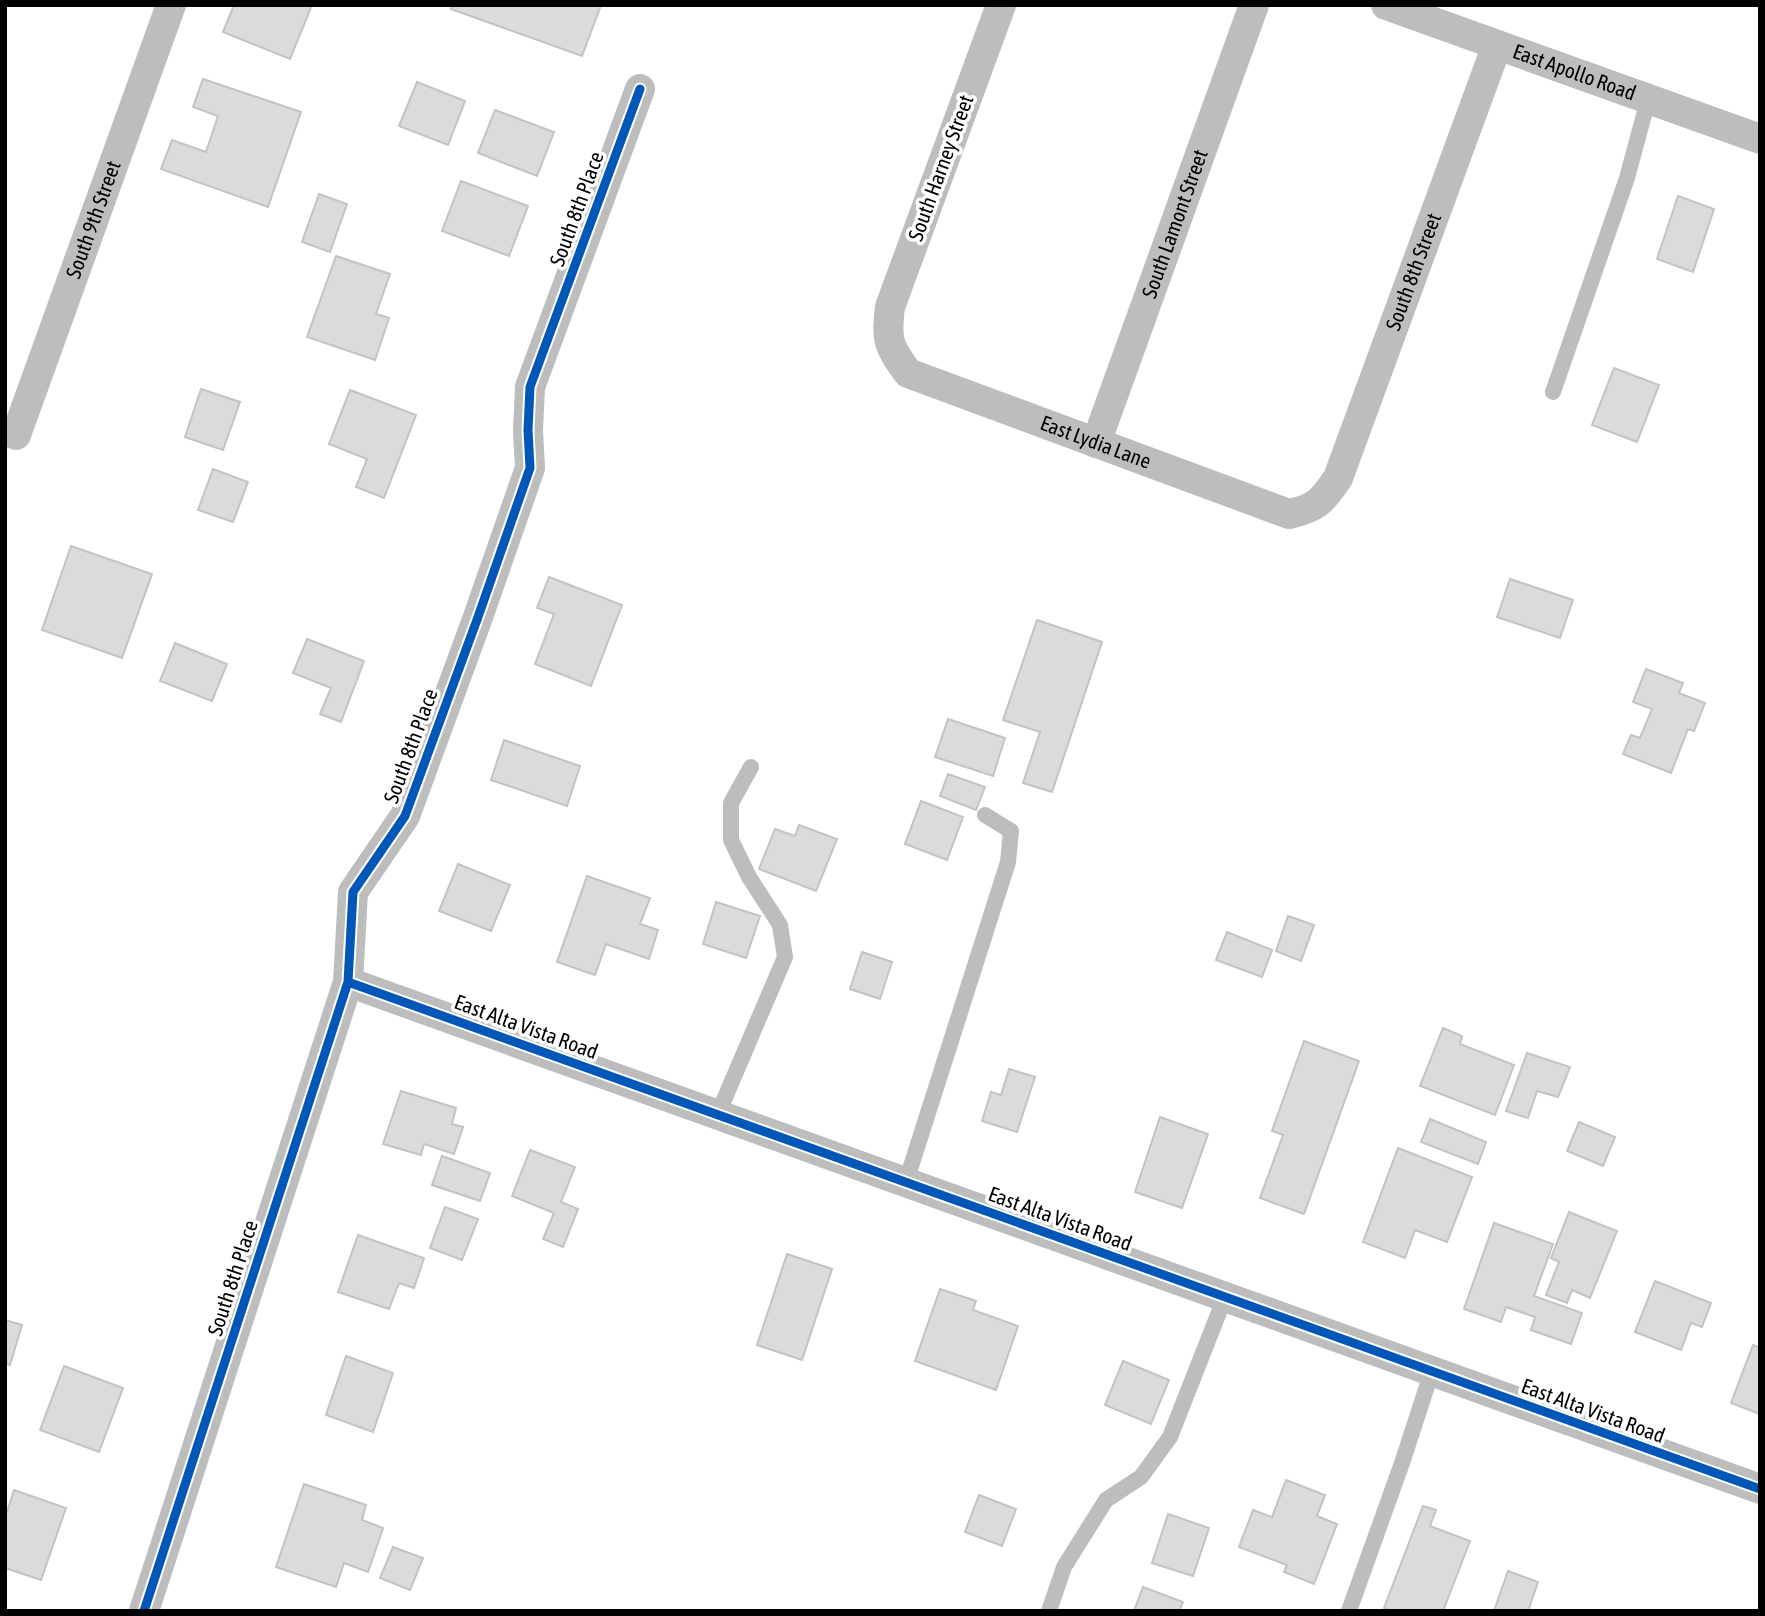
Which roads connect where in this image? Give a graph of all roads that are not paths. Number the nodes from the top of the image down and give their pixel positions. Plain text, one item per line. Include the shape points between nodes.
1 (171, 5) edge
2 (1001, 5) edge
3 (1254, 5) edge
4 (1386, 5) edge
5 (1497, 45) junction
6 (640, 89) dead end
7 (1648, 100) junction
8 (1760, 139) edge
9 (887, 331) joint
10 (1553, 392) dead end
11 (16, 435) dead end
12 (1096, 443) junction
13 (1325, 498) joint
14 (751, 767) dead end
15 (985, 815) dead end
16 (348, 982) junction
17 (718, 1114) junction
18 (906, 1182) junction
19 (1225, 1297) junction
20 (1432, 1371) junction
21 (1760, 1489) edge
22 (144, 1611) edge
23 (1049, 1611) edge
24 (1349, 1611) edge

1 - 11 street, South 9th Street
2 - 9 street, South Harney Street via 890,306
3 - 12 street, South Lamont Street
4 - 5 street, East Apollo Road
5 - 7 street, East Apollo Road
5 - 13 street, South 8th Street via 1338,478
6 - 16 street, South 8th Place via 530,387 530,468 478,617 405,816 353,892
7 - 8 street, East Apollo Road
7 - 10 lane via 1627,178
9 - 12 street, East Lydia Lane via 892,351 908,373
12 - 13 street, East Lydia Lane via 1289,514 1309,510
14 - 17 lane via 731,803 732,840 780,925 785,957
15 - 18 lane via 1011,831 1008,862
16 - 17 street, East Alta Vista Road
16 - 22 street, South 8th Place
17 - 18 street, East Alta Vista Road
18 - 19 street, East Alta Vista Road
19 - 20 street, East Alta Vista Road
19 - 23 lane via 1170,1437 1141,1477 1106,1500 1064,1567
20 - 21 street, East Alta Vista Road
20 - 24 lane

